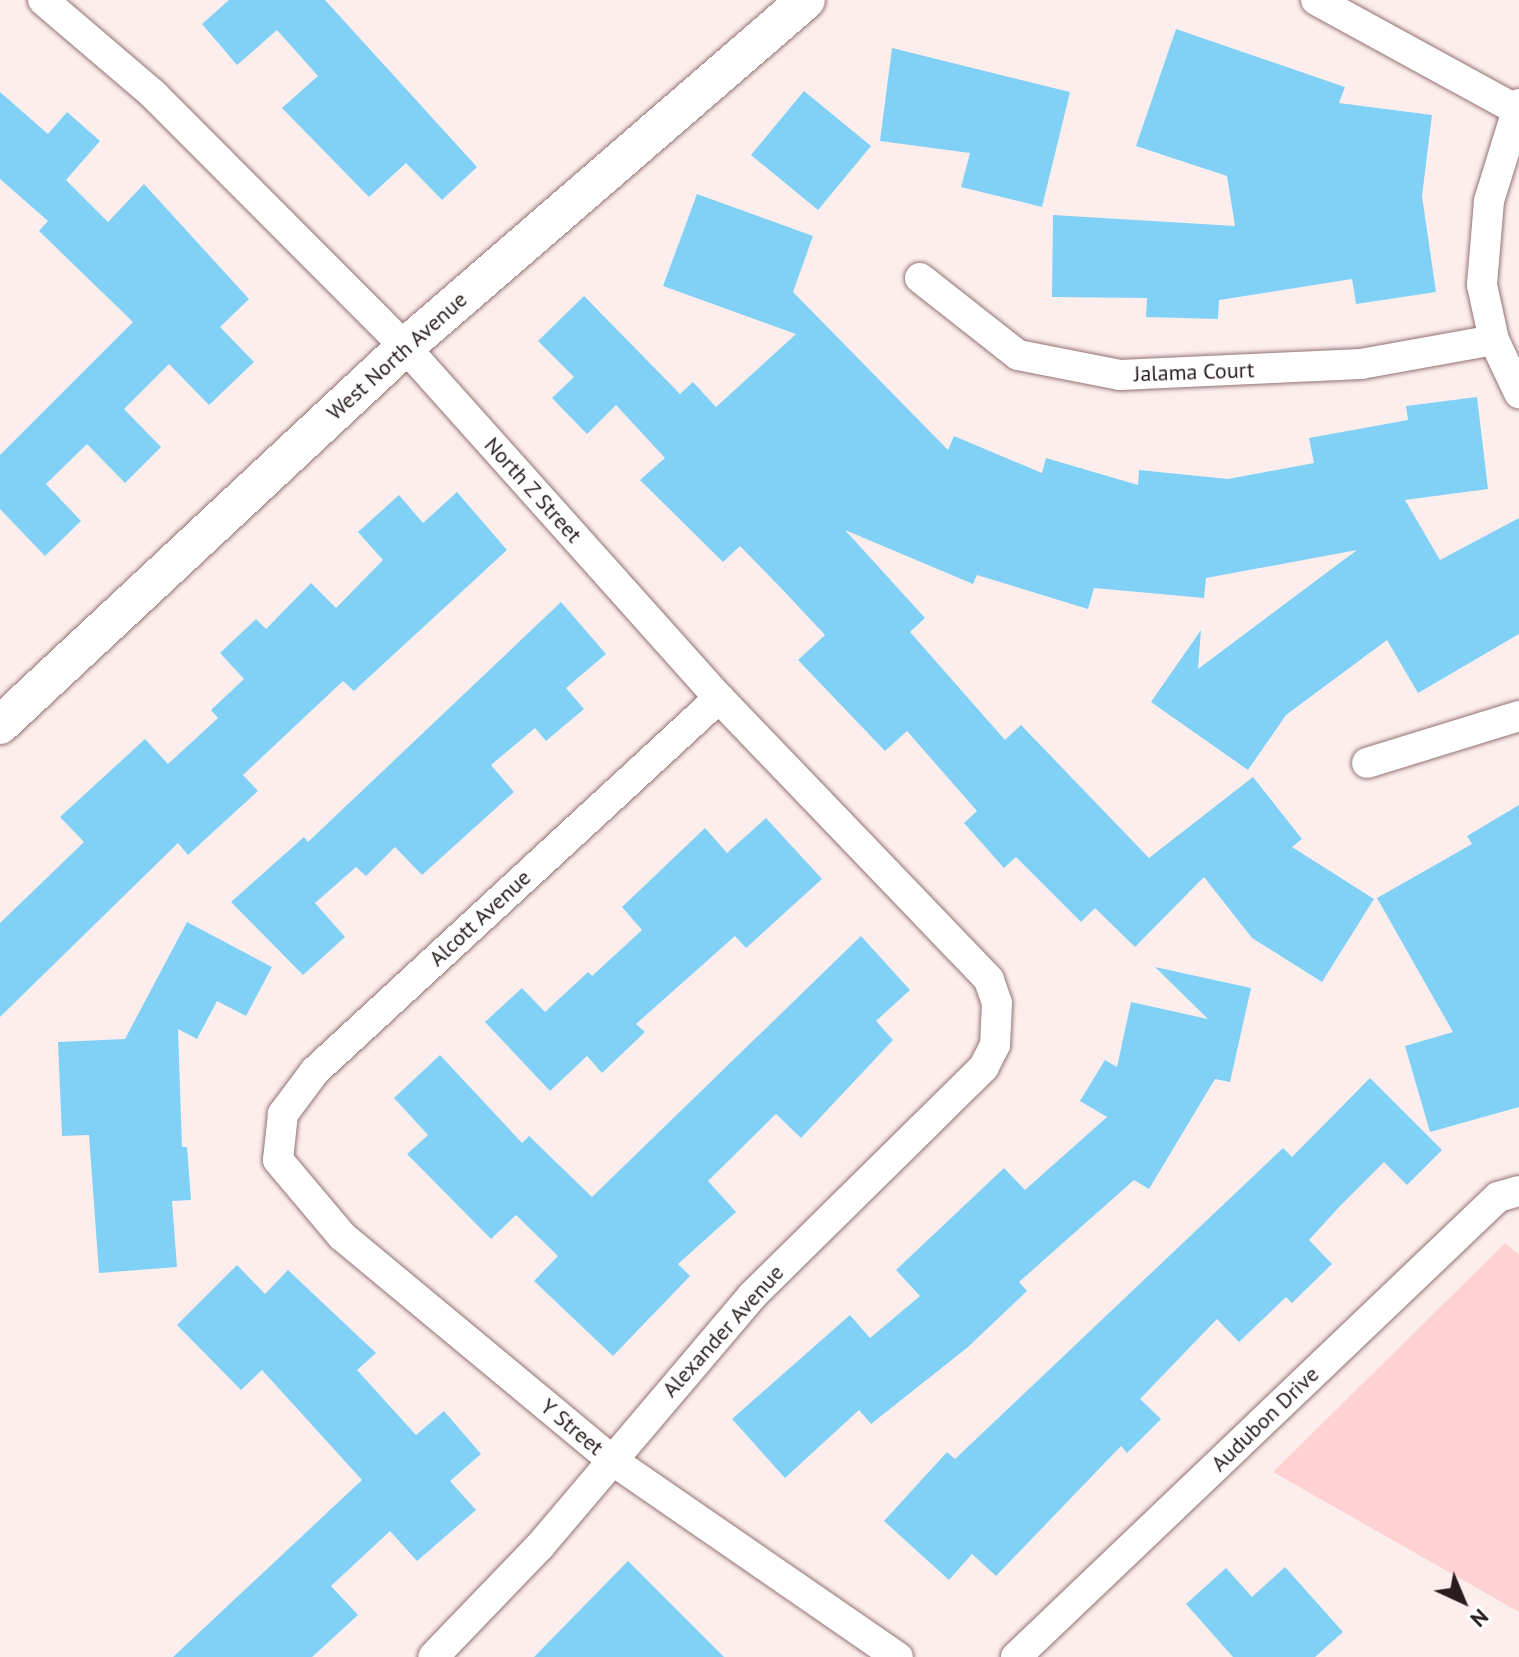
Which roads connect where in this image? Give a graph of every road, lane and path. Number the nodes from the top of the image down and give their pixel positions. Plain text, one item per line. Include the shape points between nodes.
1 (43, 0) edge
2 (806, 0) edge
3 (1316, 0) edge
4 (1517, 107) edge
5 (920, 278) dead end
6 (1494, 340) junction
7 (405, 347) junction
8 (1519, 393) edge
9 (719, 698) junction
10 (1519, 716) edge
11 (0, 725) edge
12 (1367, 763) dead end
13 (997, 1003) joint
14 (278, 1160) joint
15 (1519, 1191) edge
16 (609, 1458) junction
17 (433, 1657) edge
18 (898, 1657) edge
19 (1016, 1657) edge

1 - 7 street, North Z Street via 153,94
2 - 7 street, West North Avenue
3 - 4 street
4 - 6 street via 1489,201 1482,285
5 - 6 street, Jalama Court via 1018,355 1120,375 1361,364
6 - 8 street
7 - 9 street, North Z Street
7 - 11 street, West North Avenue
9 - 13 street, North Z Street via 989,980
9 - 14 street, Alcott Avenue via 315,1071 283,1114
10 - 12 street
13 - 16 street, Alexander Avenue via 995,1045 984,1067 752,1296
14 - 16 street, Y Street via 342,1236
15 - 19 street, Audubon Drive via 1498,1197
16 - 17 street, Alexander Avenue via 540,1546
16 - 18 street, Y Street

